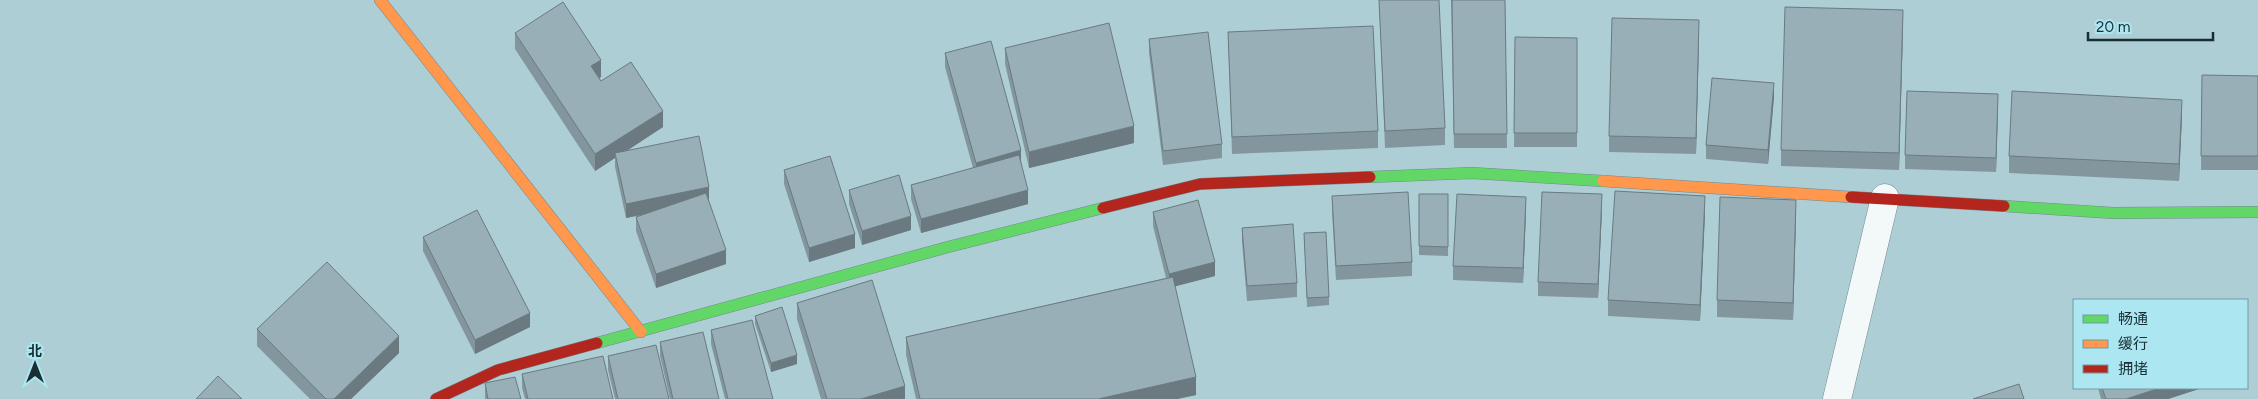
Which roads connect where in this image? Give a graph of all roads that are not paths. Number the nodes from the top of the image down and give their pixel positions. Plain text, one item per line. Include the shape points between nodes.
1 (380, 0) edge
2 (1885, 198) junction
3 (2258, 212) edge
4 (641, 332) junction
5 (436, 399) edge
6 (1837, 399) edge

1 - 4 street
2 - 3 street via 2113,213
2 - 4 street via 1472,173 1200,184 948,246
2 - 6 street
4 - 5 street via 498,370

